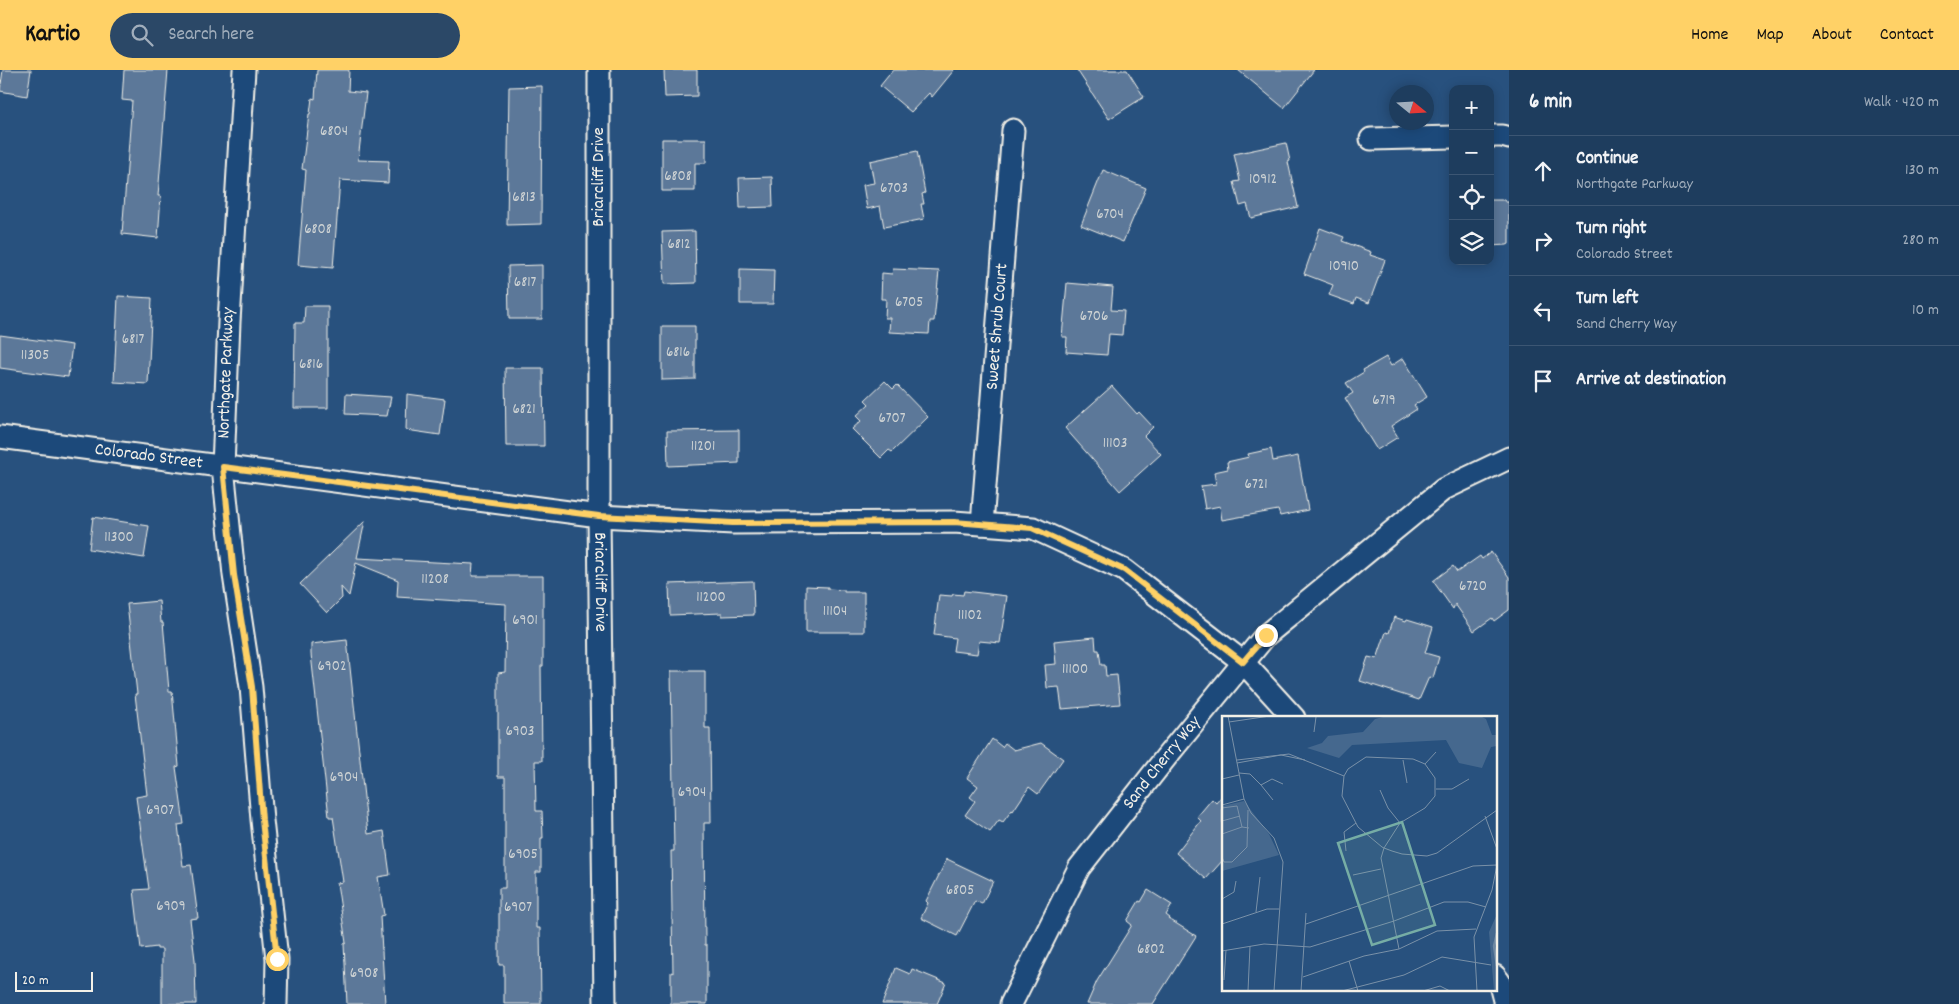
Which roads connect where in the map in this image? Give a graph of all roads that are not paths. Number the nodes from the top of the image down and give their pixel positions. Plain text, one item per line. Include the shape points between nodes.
1 (244, 70) edge
2 (599, 70) edge
3 (1013, 130) dead end
4 (1494, 136) edge
5 (1449, 137) edge
6 (1371, 138) dead end
7 (1509, 138) edge
8 (0, 437) edge
9 (1509, 458) edge
10 (223, 467) junction
11 (599, 516) junction
12 (982, 524) junction
13 (1243, 662) junction
14 (1292, 716) edge
15 (1501, 978) edge
16 (276, 1004) edge
17 (604, 1004) edge
18 (1011, 1004) edge
19 (1505, 1004) edge

1 - 10 street, Northgate Parkway
2 - 11 street, Briarcliff Drive
3 - 12 street, Sweet Shrub Court
4 - 7 street
5 - 6 street
8 - 10 street, Colorado Street
9 - 13 street, Sand Cherry Way via 1444,489 1266,635
10 - 11 street, Colorado Street
10 - 16 street, Northgate Parkway via 234,575 252,687 277,959
11 - 12 street, Colorado Street via 733,523
11 - 17 street, Briarcliff Drive
12 - 13 street, Colorado Street via 1032,528 1124,570
13 - 14 street, Colorado Street
13 - 18 street, Sand Cherry Way via 1079,868
15 - 19 street

